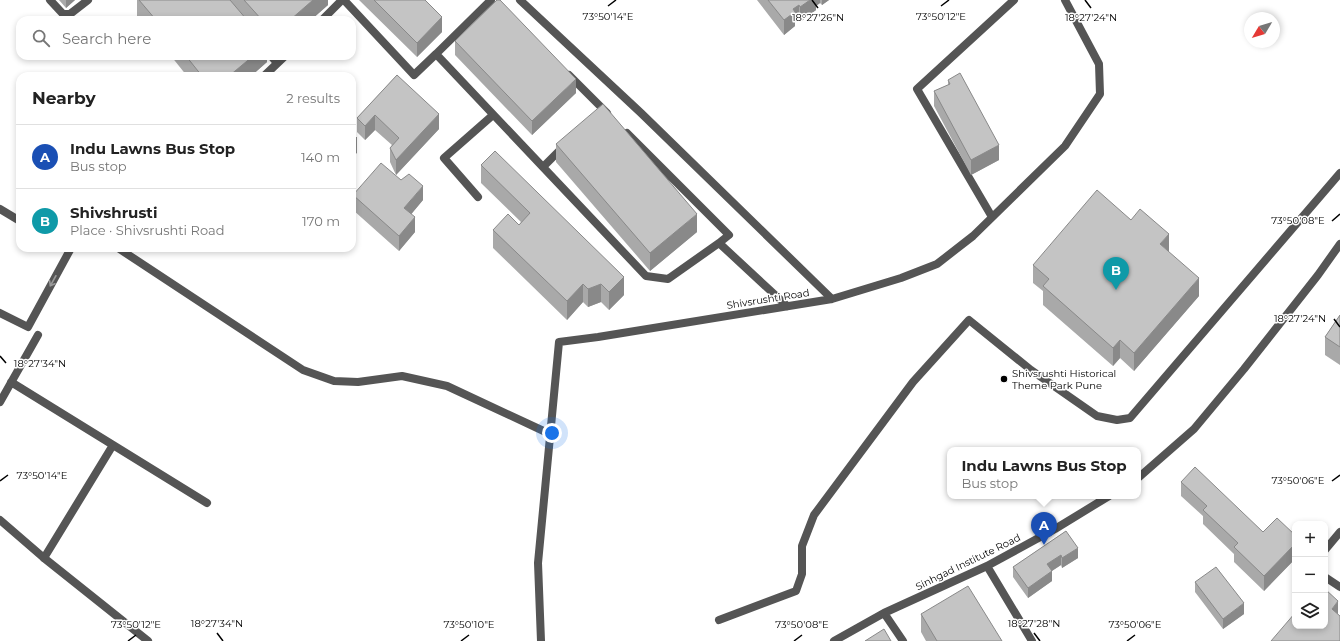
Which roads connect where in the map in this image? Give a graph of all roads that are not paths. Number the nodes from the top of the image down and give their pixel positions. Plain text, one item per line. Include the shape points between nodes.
1 (50, 0) edge
2 (88, 0) edge
3 (343, 0) edge
4 (491, 0) edge
5 (520, 0) edge
6 (1014, 0) edge
7 (1065, 0) edge
8 (326, 16) edge
9 (436, 54) junction
10 (274, 60) edge
11 (281, 60) edge
12 (277, 64) junction
13 (565, 70) edge
14 (268, 72) edge
15 (493, 115) junction
16 (570, 140) edge
17 (542, 167) junction
18 (1340, 173) edge
19 (478, 197) dead end
20 (0, 209) edge
21 (992, 218) junction
22 (16, 219) edge
23 (719, 243) junction
24 (1340, 244) edge
25 (69, 252) edge
26 (124, 252) edge
27 (832, 299) junction
28 (787, 306) junction
29 (0, 313) edge
30 (38, 335) dead end
31 (11, 382) junction
32 (0, 402) edge
33 (550, 434) junction
34 (113, 445) junction
35 (1141, 475) edge
36 (1104, 499) edge
37 (207, 503) dead end
38 (0, 520) edge
39 (1340, 532) edge
40 (1328, 546) edge
41 (44, 558) junction
42 (987, 566) junction
43 (1328, 579) edge
44 (1340, 587) edge
45 (884, 613) junction
46 (719, 620) dead end
47 (148, 641) edge
48 (541, 641) edge
49 (834, 641) edge
50 (904, 641) edge
51 (1032, 641) edge

1 - 2 street via 63,14 70,14
3 - 8 street
3 - 9 street via 414,75
4 - 9 street
5 - 27 street via 641,113
6 - 21 street via 917,89
7 - 21 street, Shivsrushti Road via 1099,64 1100,94 1065,146
9 - 15 street
10 - 12 street
11 - 12 street
12 - 14 street
13 - 23 street via 600,111 616,122 729,235
15 - 17 street
15 - 19 street via 444,158
16 - 17 street
17 - 23 street via 646,276 668,279
18 - 46 street via 1130,418 1117,420 1097,416 1031,370 969,320 913,382 814,515 802,546 802,574 796,591
20 - 22 street
21 - 27 street, Shivsrushti Road via 937,264
23 - 28 street
24 - 35 street via 1249,363 1194,429
25 -> 29 street via 28,327
26 - 33 street via 303,370 334,381 358,382 402,376 447,386
27 - 28 street, Shivsrushti Road
28 - 33 street, Shivsrushti Road via 560,342
30 - 31 street
31 - 32 street
31 - 34 street
33 - 48 street, Shivsrushti Road via 538,563
34 - 37 street
34 - 41 street
36 - 42 street, Sinhgad Institute Road
38 - 41 street
39 - 40 street
41 - 47 street
42 - 45 street, Sinhgad Institute Road
42 - 51 street
43 - 44 street
45 - 49 street, Sinhgad Institute Road
45 - 50 street

